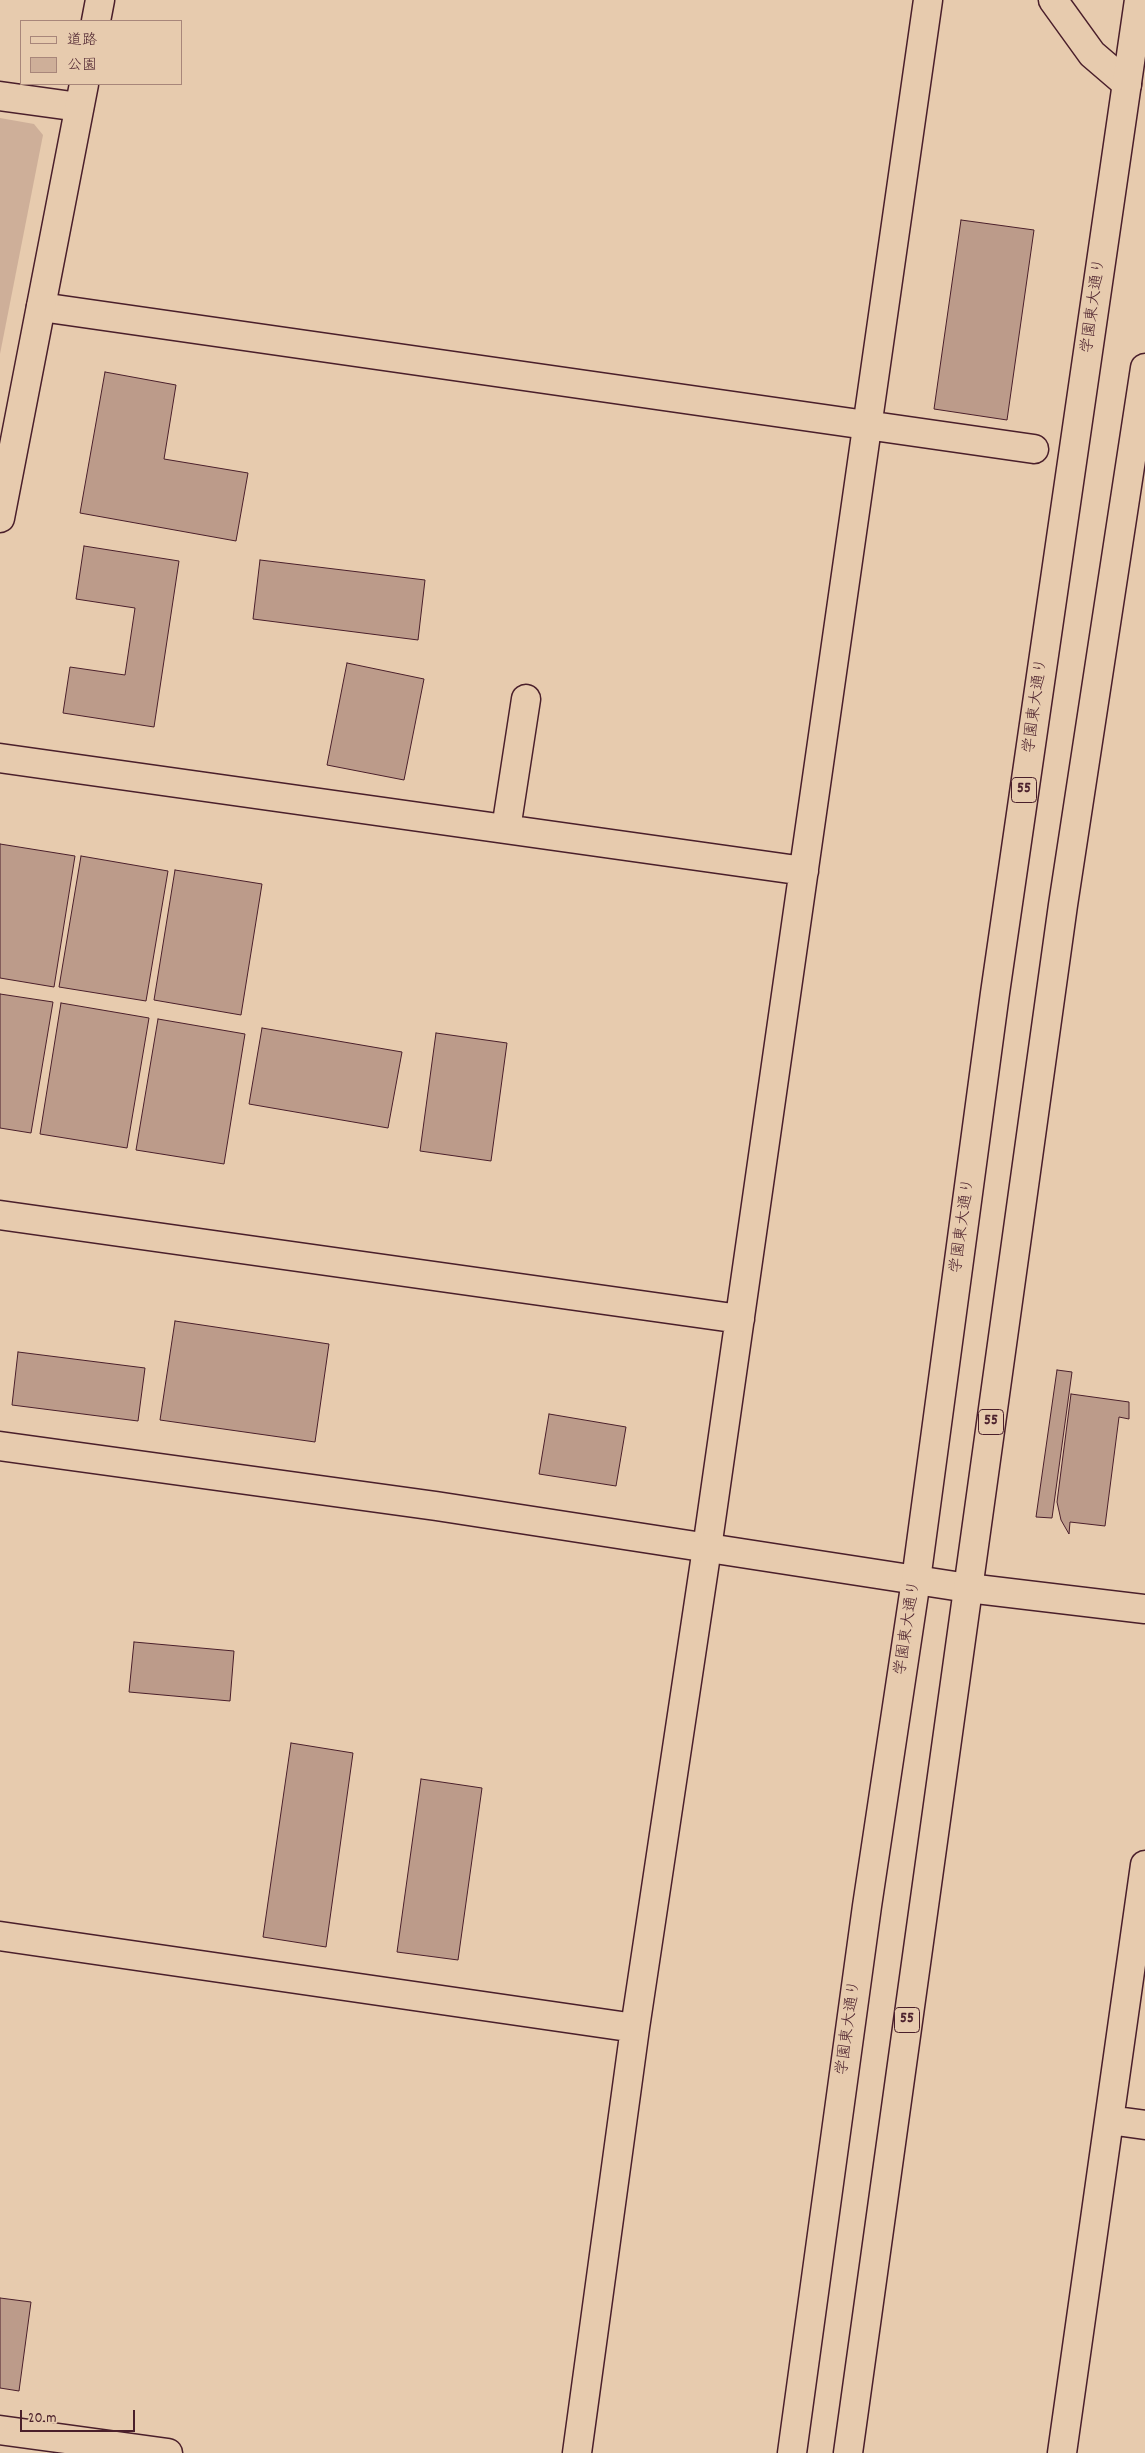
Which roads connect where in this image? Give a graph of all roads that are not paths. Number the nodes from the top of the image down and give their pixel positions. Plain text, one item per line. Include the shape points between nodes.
1 (100, 0) edge
2 (928, 0) edge
3 (1053, 0) edge
4 (1139, 0) edge
5 (96, 20) edge
6 (1127, 84) junction
7 (0, 96) edge
8 (81, 96) edge
9 (41, 307) junction
10 (1145, 368) edge
11 (867, 423) junction
12 (1034, 449) dead end
13 (0, 518) edge
14 (526, 699) dead end
15 (0, 758) edge
16 (506, 829) junction
17 (804, 871) junction
18 (0, 1215) edge
19 (740, 1319) junction
20 (0, 1446) edge
21 (707, 1548) junction
22 (916, 1580) junction
23 (968, 1588) junction
24 (1145, 1609) edge
25 (1145, 1865) edge
26 (0, 1936) edge
27 (635, 2028) junction
28 (1109, 2120) junction
29 (1145, 2126) edge
30 (0, 2430) edge
31 (168, 2453) edge
32 (576, 2453) edge
33 (792, 2453) edge
34 (848, 2453) edge
35 (1062, 2453) edge

1 - 5 street
2 - 11 street
3 - 6 street via 1092,54
4 - 6 street, 学園東大通り / 55
6 - 22 street, 学園東大通り / 55 via 995,993
7 - 8 street
8 - 9 street
9 - 11 street
9 - 13 street
10 - 23 street, 55 via 1063,905
11 - 12 street
11 - 17 street
14 - 16 street
15 - 16 street
16 - 17 street
17 - 19 street
18 - 19 street
19 - 21 street
20 - 21 street via 436,1506
21 - 22 street
21 - 27 street
22 - 23 street
22 - 33 street, 学園東大通り / 55 via 867,1906
23 - 24 street
23 - 34 street, 55
25 - 28 street
26 - 27 street
27 - 32 street
28 - 29 street
28 - 35 street
30 - 31 street

